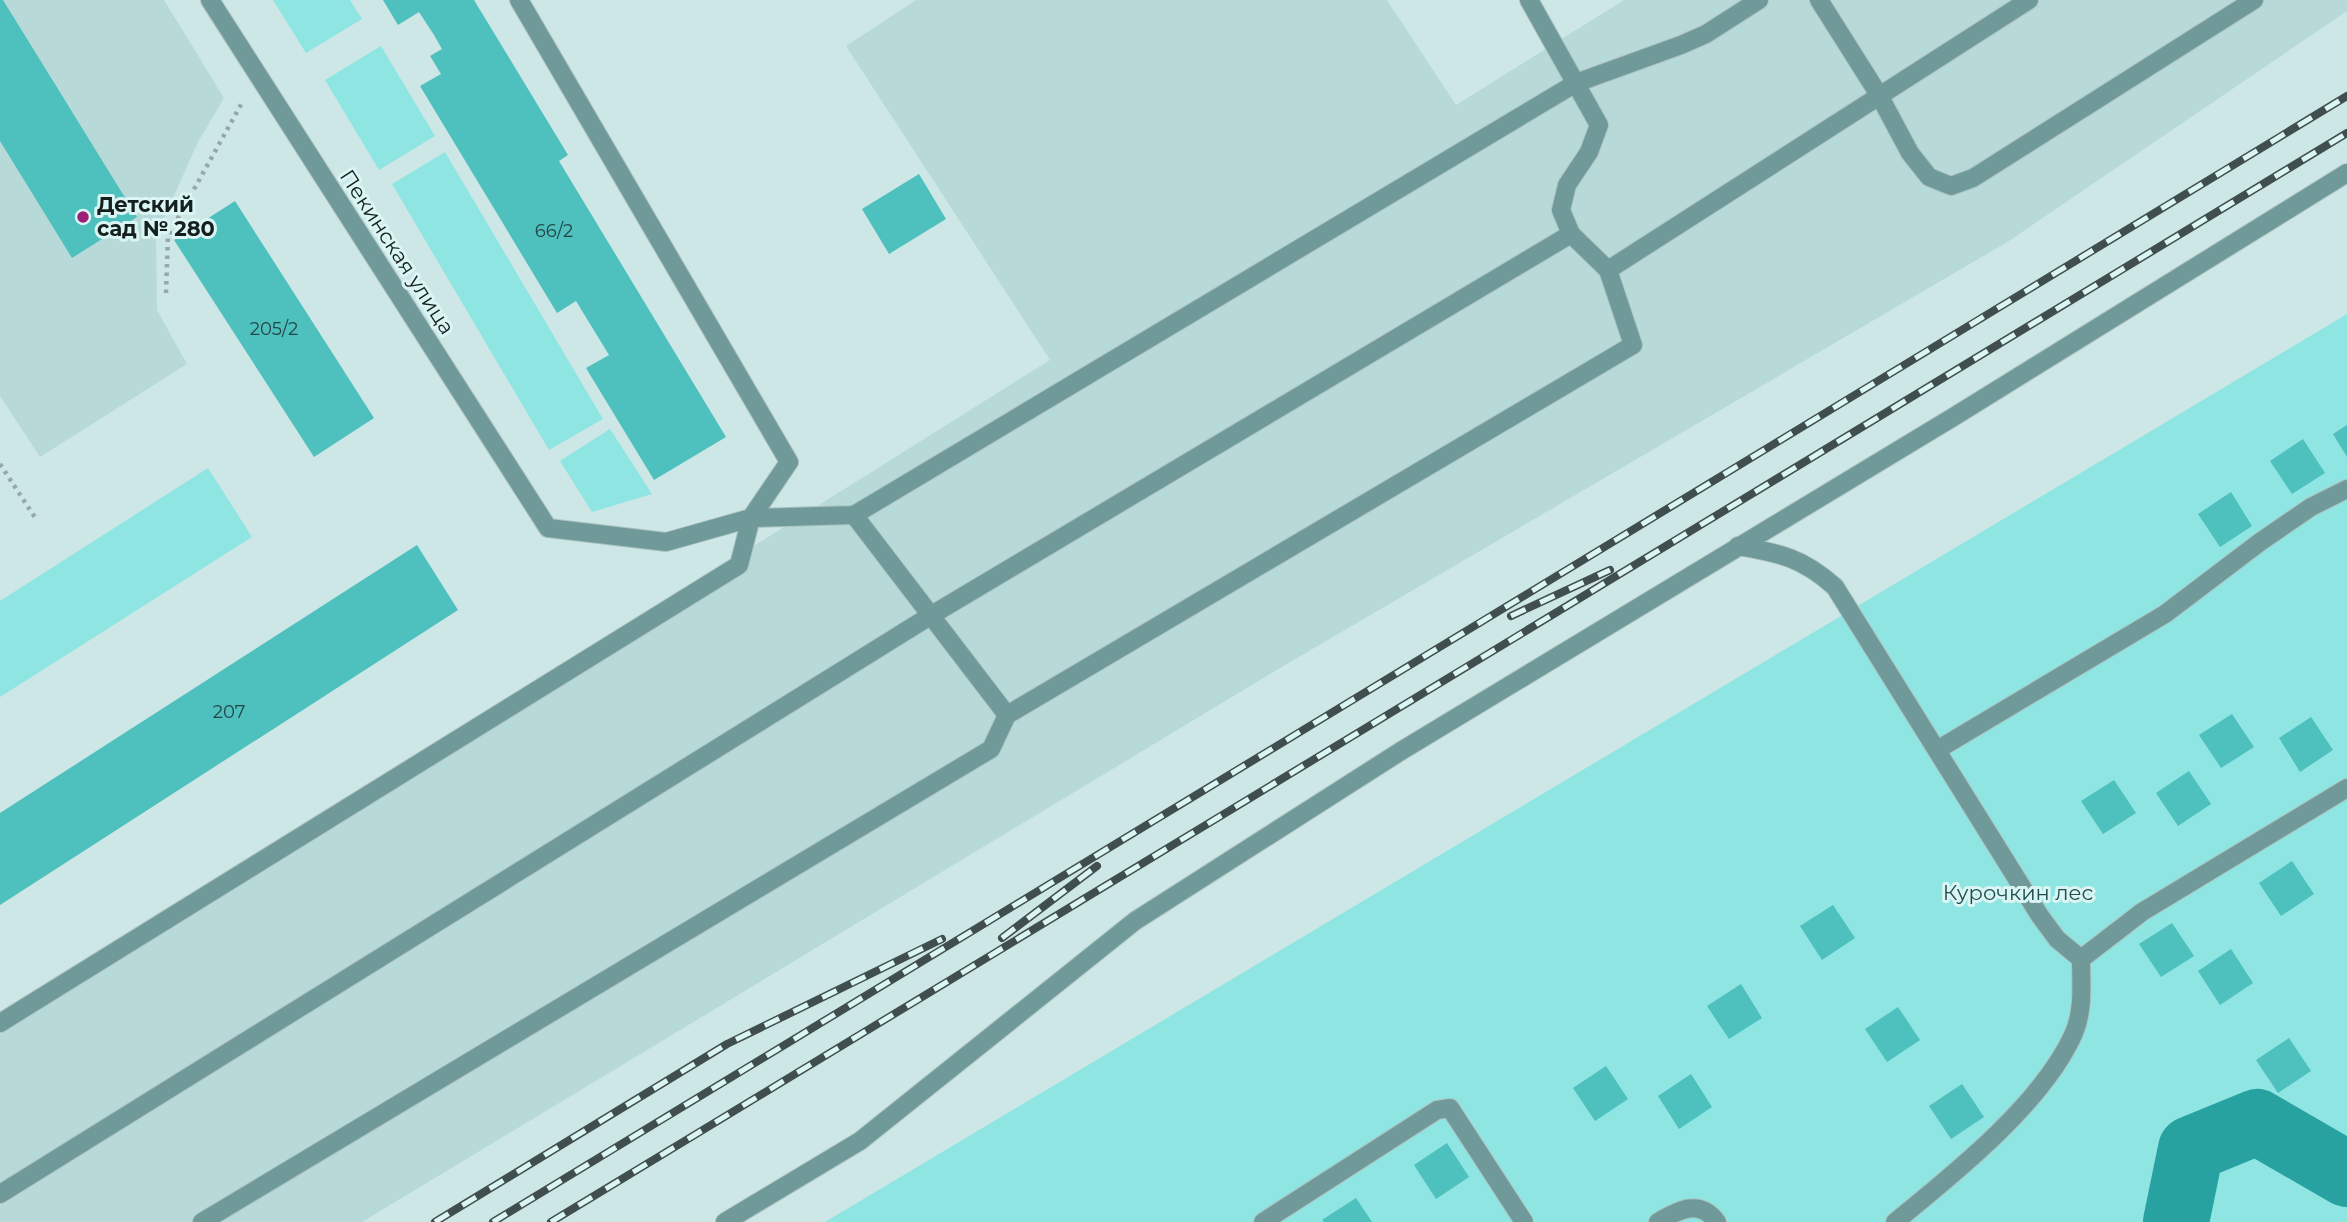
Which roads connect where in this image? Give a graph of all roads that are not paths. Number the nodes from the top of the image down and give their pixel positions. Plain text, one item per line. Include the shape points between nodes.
1 (210, 0) edge
2 (519, 0) edge
3 (1759, 0) edge
4 (1819, 0) edge
5 (2029, 0) edge
6 (2254, 0) edge
7 (1529, 1) edge
8 (1576, 83) junction
9 (1879, 94) junction
10 (2347, 173) edge
11 (1571, 234) junction
12 (1608, 270) junction
13 (2347, 489) edge
14 (854, 515) junction
15 (751, 518) junction
16 (1738, 546) junction
17 (930, 616) junction
18 (1007, 715) junction
19 (1937, 750) junction
20 (2347, 788) edge
21 (2081, 958) junction
22 (0, 1023) edge
23 (0, 1194) edge
24 (202, 1222) edge
25 (725, 1222) edge
26 (1263, 1222) edge
27 (1524, 1222) edge
28 (1658, 1222) edge
29 (1717, 1222) edge
30 (1895, 1222) edge

1 - 15 street, Пекинская улица via 548,527 666,542
2 - 15 street via 789,462
3 - 8 street via 1706,34
4 - 9 street
5 - 9 street
6 - 9 street via 1973,178 1951,186 1929,177 1910,153
7 - 8 street
8 - 11 street via 1599,125 1589,152 1567,186 1561,210
8 - 14 street
9 - 12 street
10 - 16 street
11 - 12 street
11 - 17 street
12 - 18 street via 1633,345
13 - 19 street via 2260,542 2165,614
14 - 15 street
14 - 17 street
15 - 22 street via 739,565
16 - 19 street via 1783,554 1814,568 1835,587
16 - 25 street via 1412,744 1135,921 860,1141
17 - 18 street
17 - 23 street
18 - 24 street via 991,749
19 - 21 street via 2040,916 2057,939
20 - 21 street via 2142,912
21 - 30 street via 2081,1006 2060,1057 2017,1113
26 - 27 street via 1437,1110 1450,1108
28 - 29 street via 1691,1207 1709,1211

